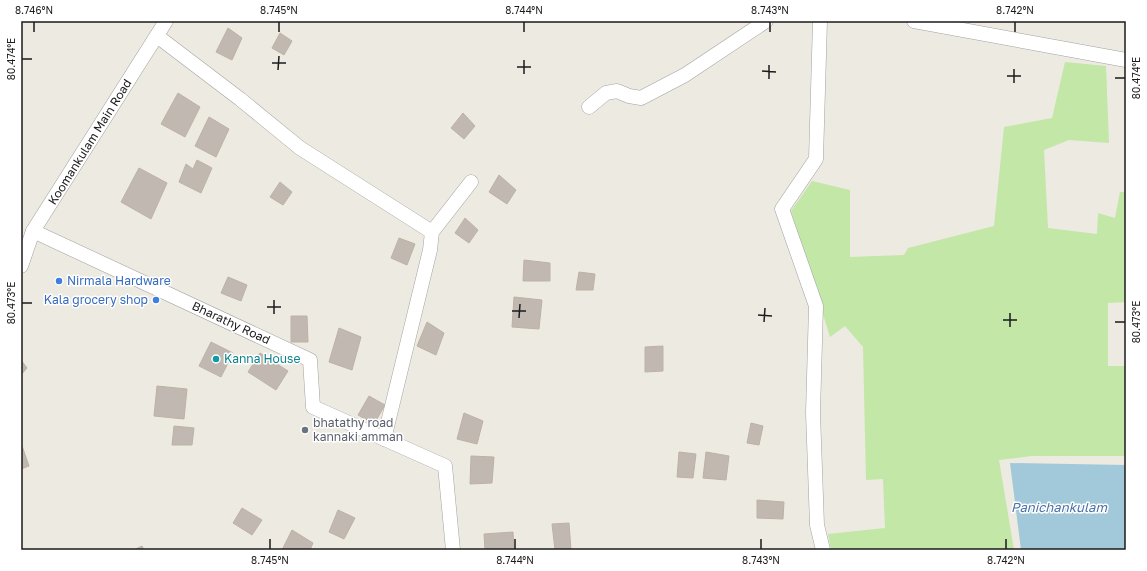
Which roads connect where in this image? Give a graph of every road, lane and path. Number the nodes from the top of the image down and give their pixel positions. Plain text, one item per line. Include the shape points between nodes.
1 (166, 21) edge
2 (766, 21) edge
3 (820, 21) edge
4 (914, 21) edge
5 (157, 36) junction
6 (1126, 60) edge
7 (589, 107) dead end
8 (471, 182) dead end
9 (33, 232) junction
10 (432, 232) junction
11 (21, 266) edge
12 (384, 439) junction
13 (453, 550) edge
14 (823, 550) edge

1 - 5 street, Koomankulam Main Road
2 - 7 street via 685,75 641,98 617,91 606,93
3 - 14 street via 816,159 782,209 816,306 813,413 817,524
4 - 6 street
5 - 9 street, Koomankulam Main Road
5 - 10 street via 300,148
8 - 10 street
9 - 11 street, Koomankulam Main Road
9 - 12 street, Bharathy Road via 310,360 313,407
10 - 12 street via 430,250
12 - 13 street, Bharathy Road via 445,466

